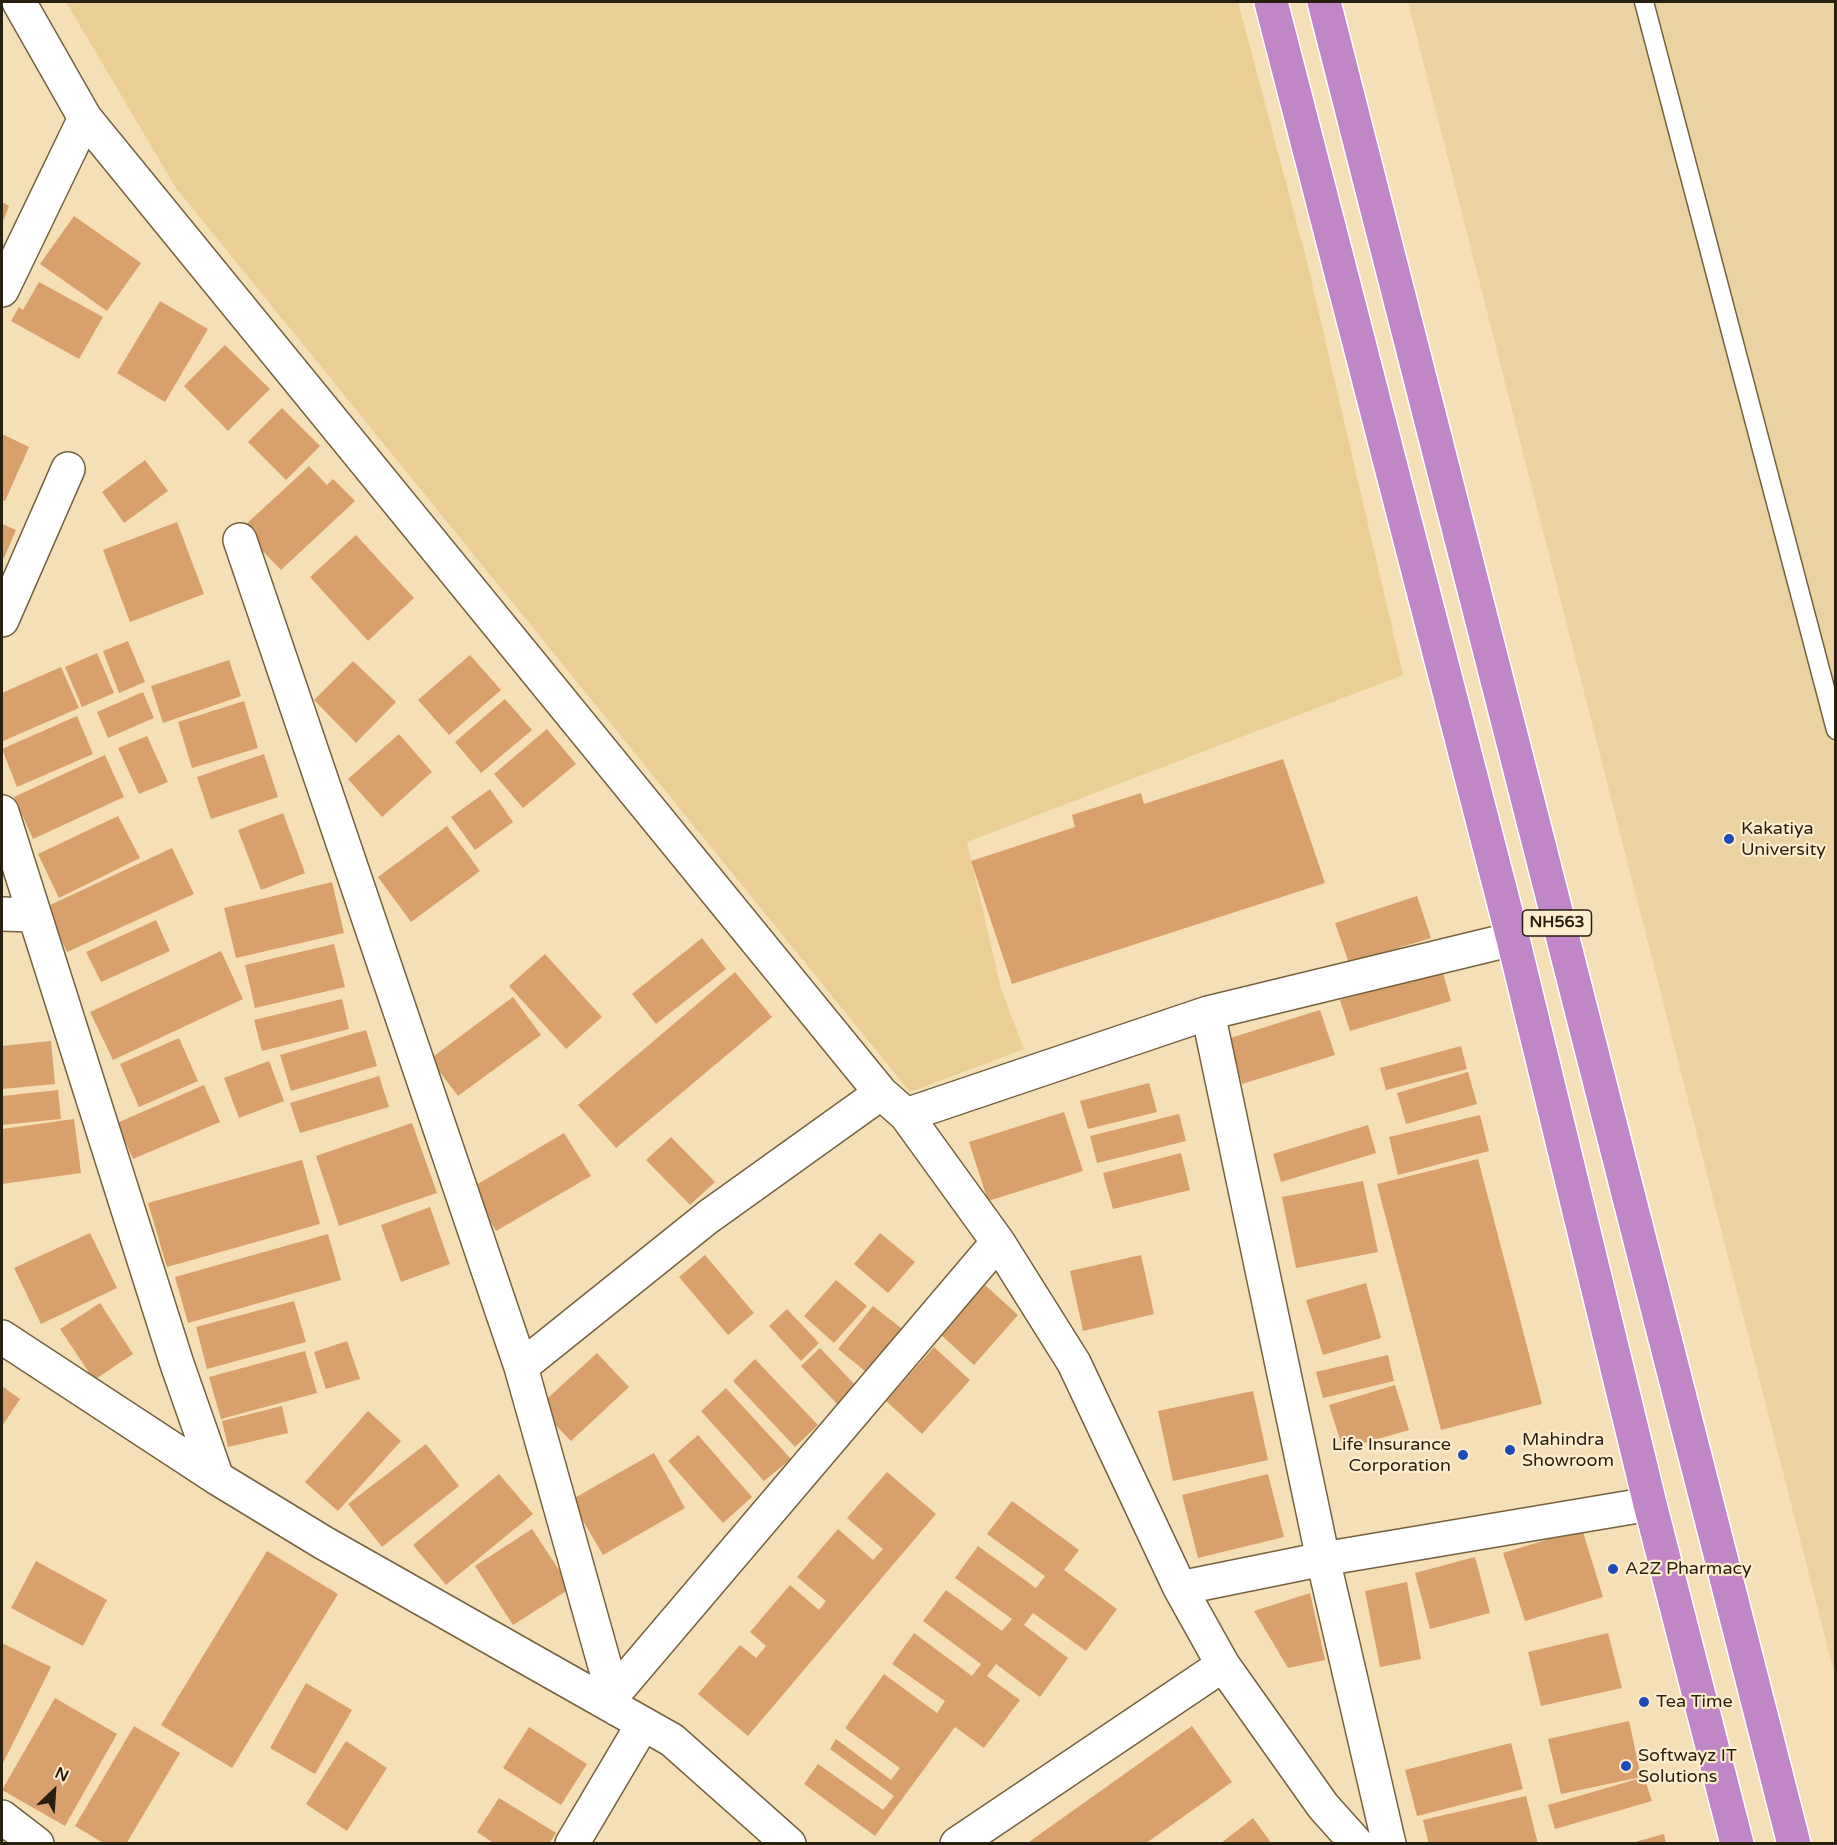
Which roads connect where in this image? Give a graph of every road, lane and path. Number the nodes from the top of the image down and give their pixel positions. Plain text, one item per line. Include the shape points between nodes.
1 (19, 2) edge
2 (1271, 2) edge
3 (1324, 2) edge
4 (1644, 2) edge
5 (85, 118) junction
6 (2, 290) edge
7 (68, 469) dead end
8 (240, 540) dead end
9 (2, 620) edge
10 (1836, 730) edge
11 (2, 812) edge
12 (2, 914) edge
13 (34, 915) junction
14 (1513, 939) junction
15 (1208, 1013) junction
16 (881, 1093) junction
17 (906, 1115) junction
18 (998, 1242) junction
19 (2, 1337) edge
20 (521, 1366) junction
21 (217, 1478) junction
22 (1650, 1504) junction
23 (1323, 1559) junction
24 (1180, 1588) junction
25 (1222, 1665) junction
26 (624, 1709) junction
27 (2, 1817) edge
28 (37, 1844) edge
29 (572, 1844) edge
30 (789, 1844) edge
31 (957, 1844) edge
32 (1357, 1844) edge
33 (1389, 1844) edge
34 (1737, 1844) edge
35 (1794, 1844) edge

1 - 5 street
2 - 14 highway, NH563
3 - 35 highway, NH563
4 - 10 lane
5 - 6 street
5 - 16 street
7 - 9 street
8 - 20 street
11 - 13 street
12 - 13 street
13 - 21 street
14 - 15 street
14 - 22 highway, NH563
15 - 17 street
15 - 23 street
16 - 17 street
16 - 20 street via 708,1217
17 - 18 street
18 - 24 street via 1074,1363
18 - 26 street
19 - 21 street
20 - 26 street
21 - 26 street via 324,1543
22 - 23 street
22 - 34 highway, NH563
23 - 24 street
23 - 33 street
24 - 25 street
25 - 31 street
25 - 32 street via 1323,1806
26 - 29 street
26 - 30 street via 672,1740
27 - 28 street

